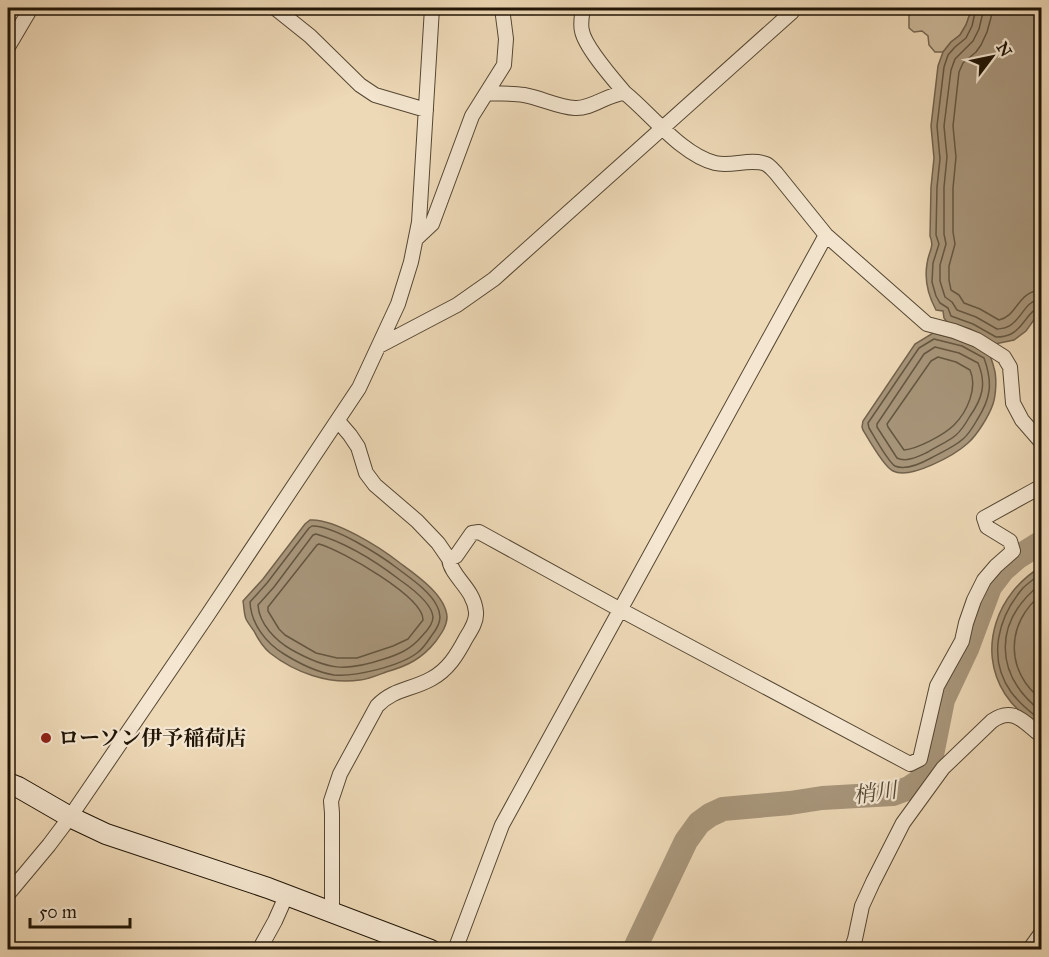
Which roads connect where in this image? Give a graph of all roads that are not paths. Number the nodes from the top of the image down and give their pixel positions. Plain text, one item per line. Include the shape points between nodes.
1 (31, 8) edge
2 (275, 8) edge
3 (432, 8) edge
4 (502, 8) edge
5 (583, 8) edge
6 (794, 8) edge
7 (8, 47) edge
8 (487, 93) junction
9 (624, 93) junction
10 (426, 110) junction
11 (661, 128) junction
12 (826, 235) junction
13 (416, 239) junction
14 (379, 346) junction
15 (338, 421) junction
16 (1041, 442) edge
17 (1041, 486) edge
18 (448, 559) junction
19 (620, 609) junction
20 (1041, 736) edge
21 (8, 783) edge
22 (70, 817) junction
23 (8, 894) edge
24 (287, 894) junction
25 (332, 911) junction
26 (1041, 932) edge
27 (428, 949) edge
28 (259, 950) edge
29 (455, 950) edge
30 (851, 950) edge
31 (1029, 950) edge

1 - 7 street
2 - 10 street via 360,86 375,95
3 - 10 street
4 - 8 street via 504,65
5 - 9 street via 581,23 586,42
6 - 11 street
8 - 9 street via 525,95 574,108
8 - 13 street via 472,116 432,224
9 - 11 street
10 - 13 street
11 - 12 street via 700,158 718,164 767,164
11 - 14 street via 494,279 457,305
12 - 16 street via 927,324 977,340 1004,357 1010,367 1012,403
12 - 19 street
13 - 14 street via 398,304
14 - 15 street
15 - 18 street via 358,447 366,473 375,485 417,520
15 - 22 street
17 - 19 street via 984,518 987,527 1011,540 1013,551 984,580 974,600 962,641 937,686 920,759 910,764
18 - 19 street via 456,556 471,533 479,532
18 - 25 street via 468,589 477,614 449,666 429,680 384,698 377,706 339,774 331,801
19 - 29 street via 502,825
20 - 30 street via 1023,720 1005,714 992,721 943,768 903,823 873,882 862,906
21 - 22 street
22 - 23 street
22 - 24 street via 106,834
24 - 25 street
24 - 28 street
25 - 27 street
26 - 31 street

